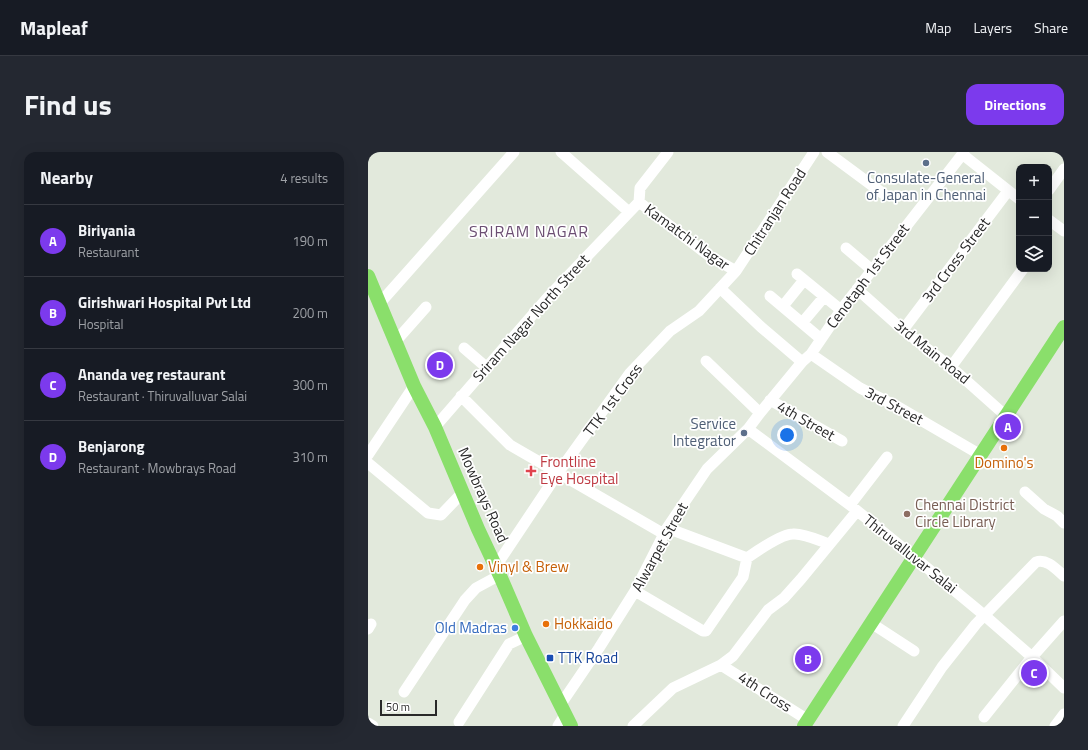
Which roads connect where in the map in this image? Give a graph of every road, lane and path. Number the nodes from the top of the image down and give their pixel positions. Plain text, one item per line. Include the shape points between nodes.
1 (514, 152) edge
2 (668, 152) edge
3 (814, 152) edge
4 (827, 152) edge
5 (963, 153) edge
6 (566, 154) edge
7 (1064, 169) edge
8 (1061, 181) edge
9 (1052, 188) edge
10 (1008, 191) junction
11 (885, 195) dead end
12 (1016, 197) edge
13 (639, 202) junction
14 (629, 212) junction
15 (846, 248) dead end
16 (872, 270) junction
17 (736, 272) junction
18 (1021, 272) edge
19 (368, 276) edge
20 (720, 288) junction
21 (857, 289) junction
22 (770, 296) dead end
23 (824, 297) junction
24 (380, 303) junction
25 (783, 306) junction
26 (426, 307) dead end
27 (840, 310) junction
28 (802, 323) junction
29 (1064, 328) edge
30 (903, 330) junction
31 (821, 339) junction
32 (395, 342) junction
33 (464, 348) dead end
34 (807, 358) junction
35 (706, 361) dead end
36 (486, 367) junction
37 (951, 367) junction
38 (414, 386) junction
39 (461, 396) junction
40 (770, 400) junction
41 (760, 413) junction
42 (1006, 416) junction
43 (435, 426) junction
44 (748, 429) junction
45 (842, 441) dead end
46 (369, 450) edge
47 (979, 454) junction
48 (887, 457) dead end
49 (368, 462) edge
50 (558, 473) junction
51 (1026, 492) dead end
52 (462, 493) junction
53 (853, 508) junction
54 (1064, 523) edge
55 (666, 531) junction
56 (829, 544) junction
57 (914, 557) junction
58 (747, 558) junction
59 (498, 570) junction
60 (1064, 576) edge
61 (635, 591) junction
62 (984, 616) junction
63 (1064, 621) edge
64 (871, 623) junction
65 (526, 636) junction
66 (914, 651) dead end
67 (1032, 657) junction
68 (721, 665) junction
69 (1064, 688) edge
70 (404, 692) dead end
71 (1064, 714) edge
72 (984, 717) dead end
73 (564, 718) edge
74 (459, 722) dead end
75 (368, 723) edge
76 (806, 723) edge
77 (639, 724) edge
78 (907, 725) edge
79 (373, 726) edge
80 (1055, 726) edge

1 - 24 street
2 - 13 street via 640,188
3 - 17 street, Chitranjan Road
4 - 11 street
5 - 10 street
5 - 16 street, Cenotaph 1st Street
6 - 14 street
7 - 8 street
8 - 9 street
10 - 12 street
10 - 30 street, 3rd Cross Street
13 - 14 street, Sriram Nagar North Street
13 - 17 street, Kamatchi Nagar via 708,255
14 - 36 street, Sriram Nagar North Street
15 - 16 street
16 - 21 street, Cenotaph 1st Street
17 - 20 street, TTK 1st Cross
18 - 37 street
19 - 24 main road, Mowbrays Road
20 - 34 street, 3rd Street via 761,327
20 - 50 street, TTK 1st Cross via 699,311 670,331 630,374
21 - 27 street, Cenotaph 1st Street
21 - 30 street, 3rd Main Road
22 - 25 street
23 - 25 street via 801,277
23 - 27 street
23 - 28 street
24 - 32 main road, Mowbrays Road
25 - 28 street
26 - 32 street
27 - 31 street, Cenotaph 1st Street
28 - 31 street
29 - 42 main road
30 - 37 street, 3rd Main Road
31 - 34 street, Cenotaph 1st Street
32 - 38 main road, Mowbrays Road
33 - 36 street
34 - 40 street, Alwarpet Street
34 - 47 street, 3rd Street
35 - 41 street
36 - 39 street, Sriram Nagar North Street
37 - 42 street, 3rd Main Road
38 - 43 main road, Mowbrays Road
38 - 46 street
39 - 43 street, Sriram Nagar North Street
39 - 50 street via 510,445
40 - 41 street, Alwarpet Street
40 - 45 street, 4th Street
41 - 44 street, Alwarpet Street
42 - 47 main road
43 - 52 main road, Mowbrays Road
44 - 53 street, Thiruvalluvar Salai
44 - 55 street, Alwarpet Street via 707,469
47 - 57 main road
48 - 53 street
49 - 52 street via 428,512 442,515
50 - 55 street
50 - 59 street, TTK 1st Cross
51 - 54 street
52 - 59 main road, Mowbrays Road
53 - 56 street
53 - 57 street, Thiruvalluvar Salai
55 - 58 street
55 - 61 street, Alwarpet Street
56 - 58 street via 793,534
56 - 68 street via 801,580 768,610 733,656
57 - 62 street, Thiruvalluvar Salai
57 - 64 main road
58 - 61 street via 742,577 706,631
59 - 65 main road, Mowbrays Road
59 - 70 street via 465,600
60 - 62 street via 1040,560
61 - 73 street, Alwarpet Street via 599,648
62 - 67 street, Thiruvalluvar Salai
62 - 78 street via 942,667
63 - 67 street
64 - 66 street
64 - 76 main road
65 - 73 main road, Mowbrays Road
65 - 74 street via 509,644
67 - 69 street, Thiruvalluvar Salai
67 - 72 street
68 - 76 street, 4th Cross
68 - 77 street via 673,688
71 - 80 street
75 - 79 street

